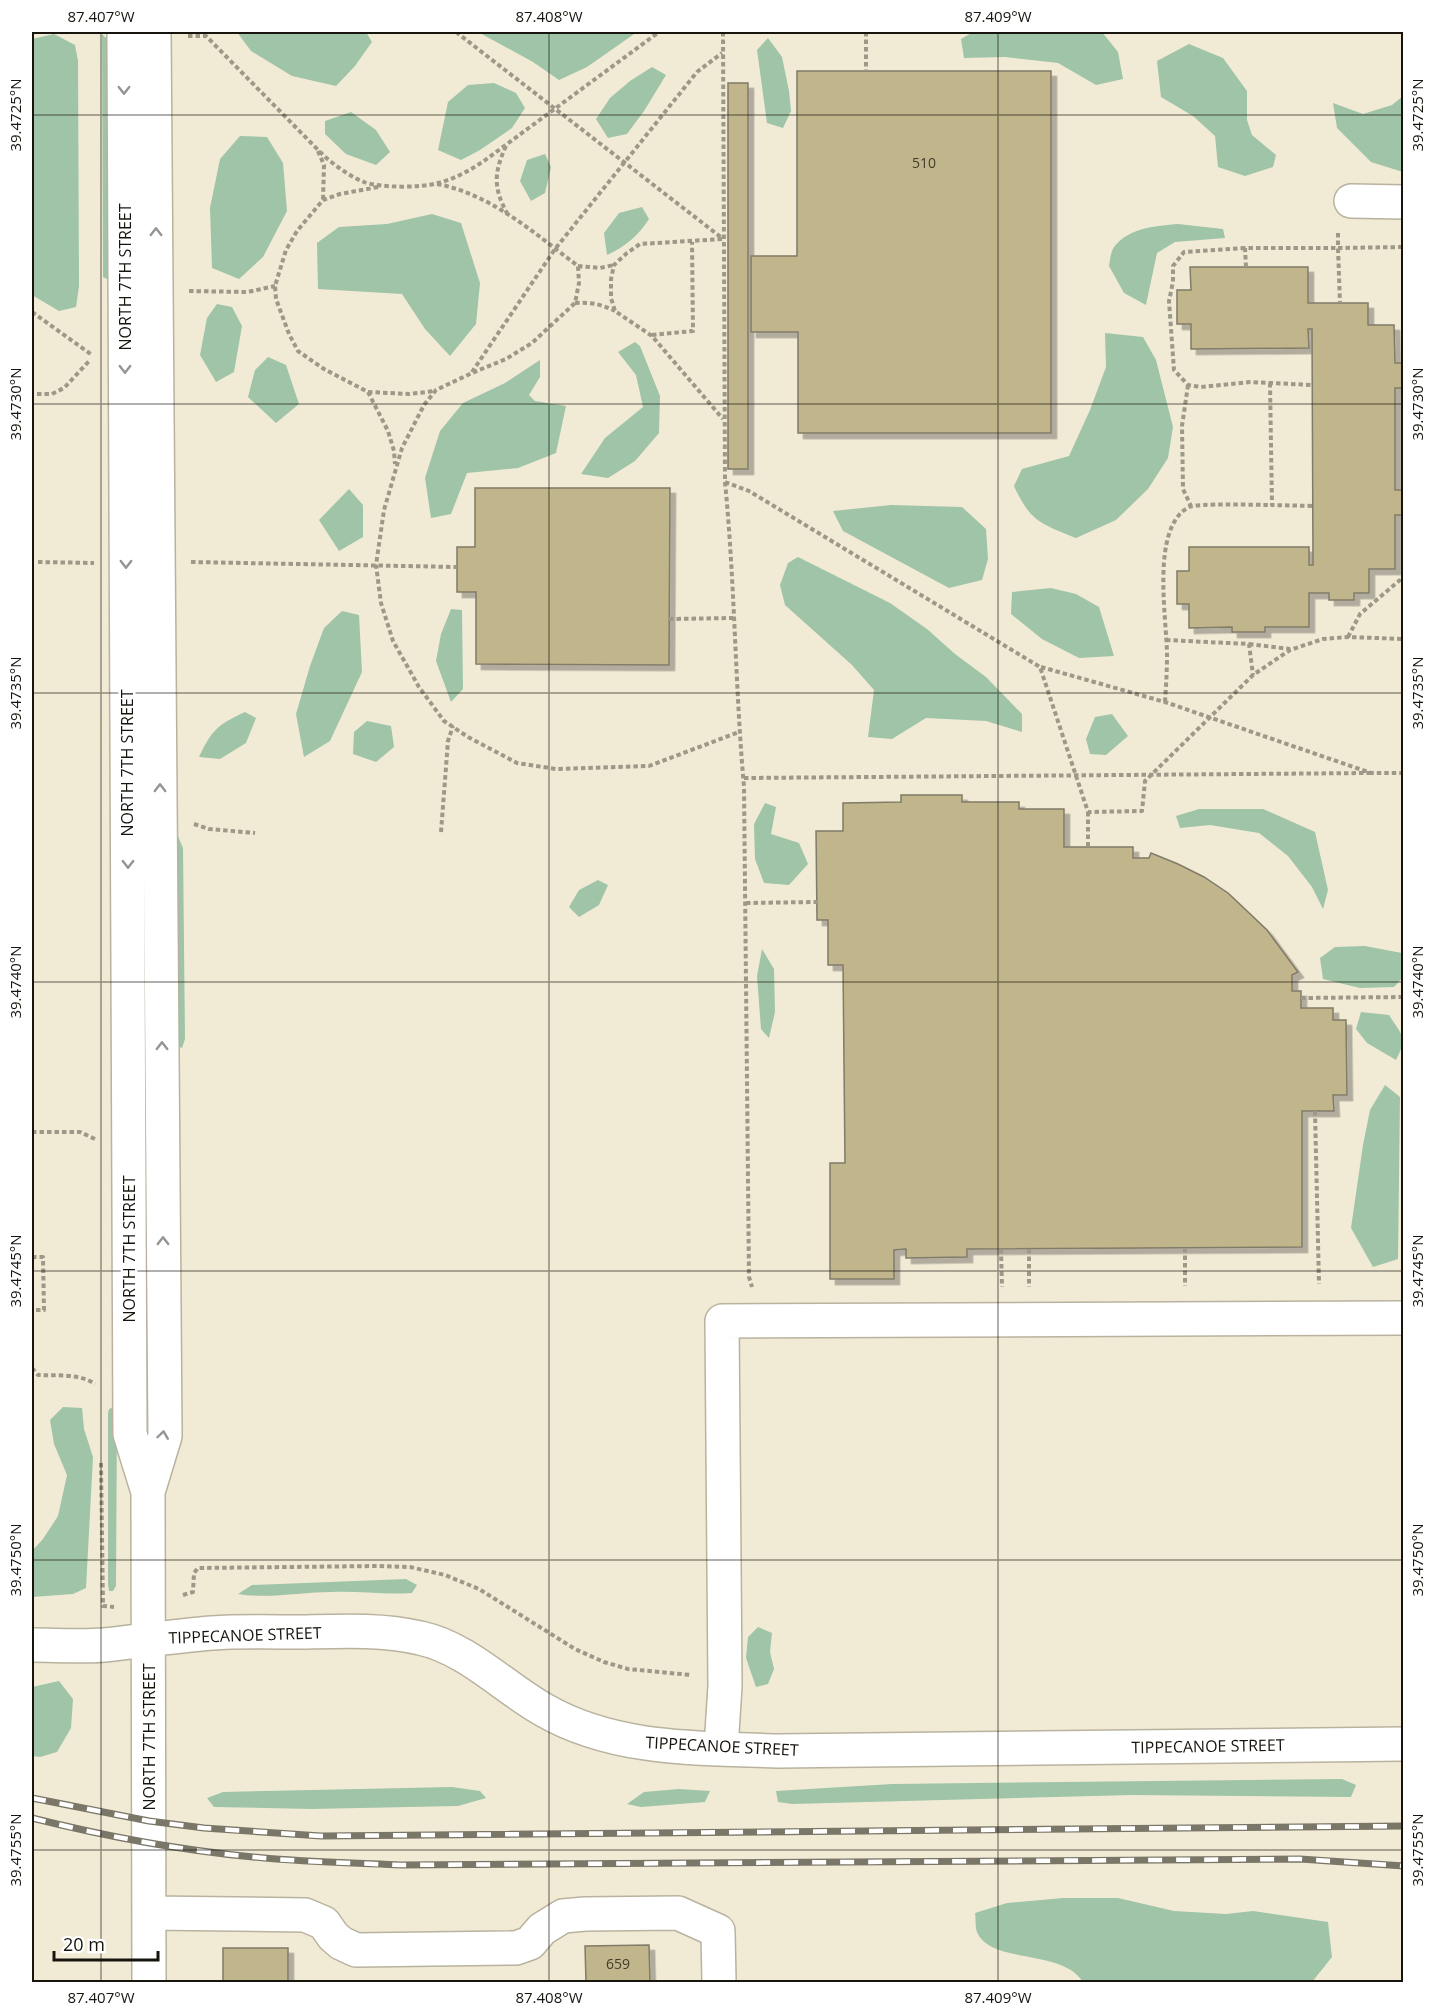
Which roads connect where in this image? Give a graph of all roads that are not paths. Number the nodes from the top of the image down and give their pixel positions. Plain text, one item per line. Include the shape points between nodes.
1 (124, 32) edge
2 (170, 34) edge
3 (1351, 201) dead end
4 (1404, 202) edge
5 (1404, 1318) edge
6 (148, 1492) junction
7 (148, 1639) junction
8 (32, 1645) edge
9 (1404, 1744) edge
10 (721, 1748) junction
11 (149, 1913) junction
12 (149, 1983) edge
13 (719, 1983) edge

1 -> 6 street, NORTH 7TH STREET via 130,1434
6 -> 2 street, NORTH 7TH STREET via 165,1436 159,562
3 - 4 street
5 - 10 street via 722,1321 725,1686
6 - 7 street, NORTH 7TH STREET
7 - 8 street, TIPPECANOE STREET via 102,1645
7 - 10 street, TIPPECANOE STREET via 214,1633 361,1631 422,1638 473,1662 545,1711 585,1729 632,1741
7 - 11 street, NORTH 7TH STREET
9 - 10 street, TIPPECANOE STREET via 778,1751
11 - 12 street, NORTH 7TH STREET
11 - 13 street via 305,1916 324,1923 333,1936 356,1950 516,1948 530,1943 542,1929 563,1916 678,1913 718,1930

